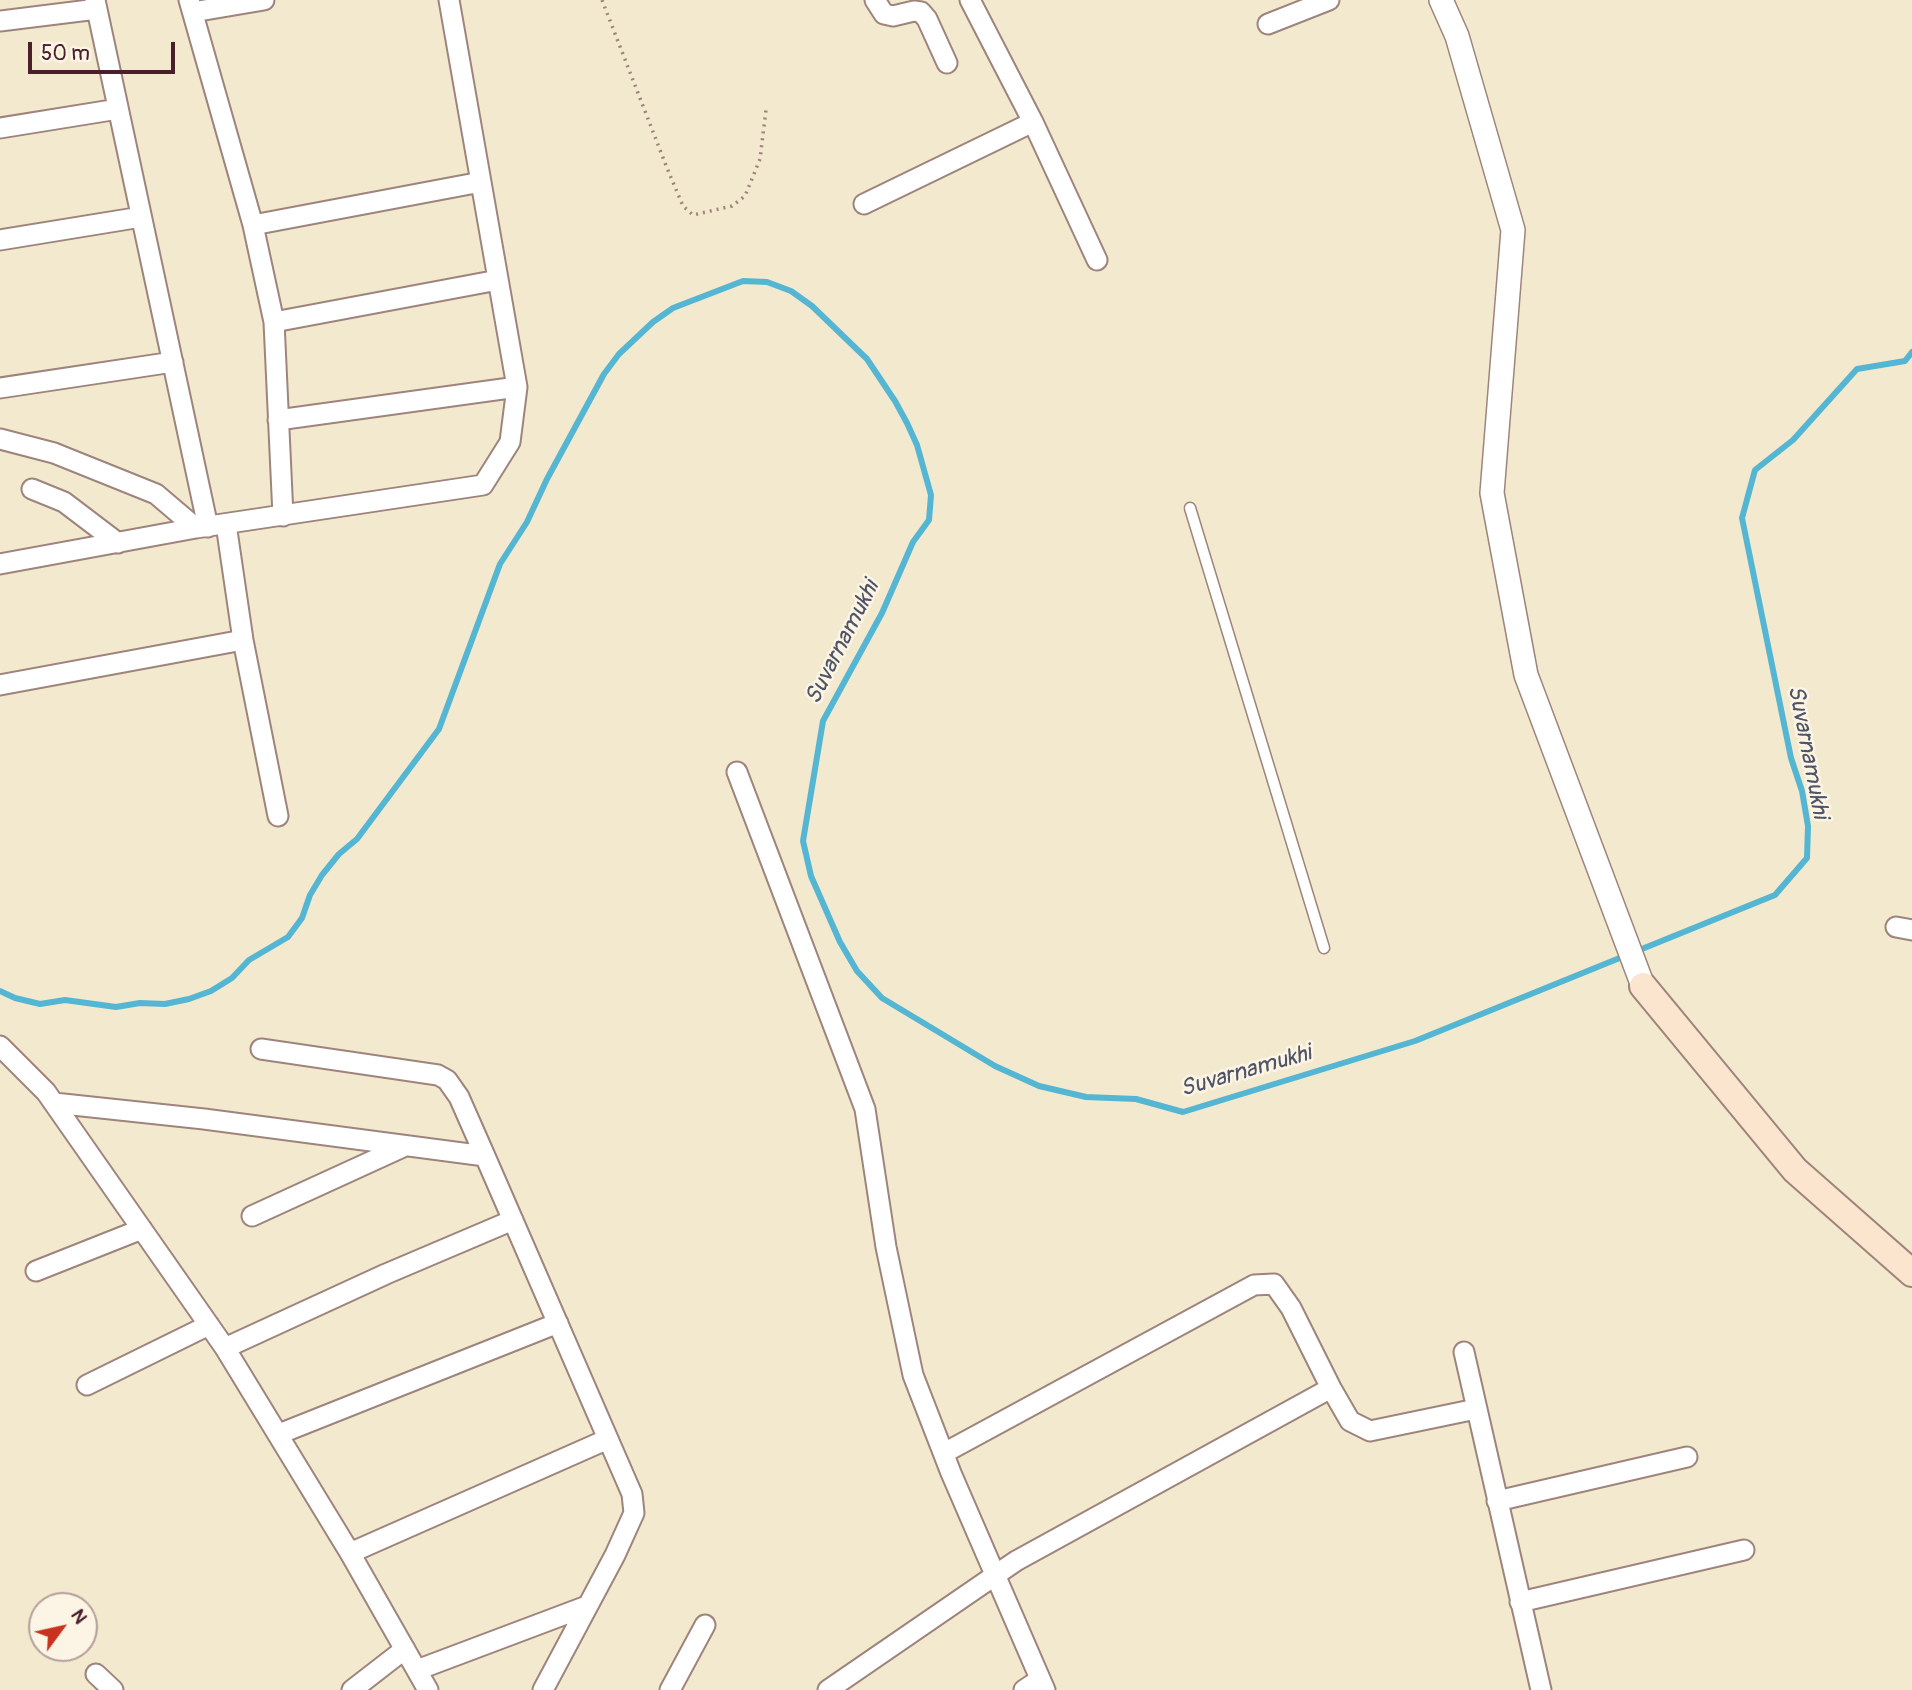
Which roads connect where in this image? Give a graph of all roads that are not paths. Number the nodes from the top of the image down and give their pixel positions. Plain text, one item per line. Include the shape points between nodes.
1 (264, 0) edge
2 (449, 0) edge
3 (875, 0) edge
4 (970, 0) edge
5 (1329, 0) edge
6 (1441, 0) edge
7 (96, 4) edge
8 (191, 6) edge
9 (0, 21) edge
10 (1268, 24) dead end
11 (947, 63) dead end
12 (118, 110) junction
13 (1033, 122) junction
14 (0, 128) edge
15 (481, 182) junction
16 (864, 204) dead end
17 (141, 216) junction
18 (253, 225) junction
19 (0, 240) edge
20 (1097, 260) dead end
21 (498, 280) junction
22 (274, 322) junction
23 (173, 362) junction
24 (517, 387) junction
25 (0, 388) edge
26 (278, 420) junction
27 (0, 439) edge
28 (32, 489) dead end
29 (1190, 508) dead end
30 (283, 516) junction
31 (210, 527) junction
32 (118, 543) junction
33 (0, 564) edge
34 (243, 640) junction
35 (0, 685) edge
36 (737, 772) dead end
37 (278, 816) dead end
38 (1324, 948) dead end
39 (1643, 986) joint
40 (0, 1046) edge
41 (261, 1049) dead end
42 (54, 1103) junction
43 (406, 1145) junction
44 (485, 1156) junction
45 (252, 1216) dead end
46 (513, 1220) junction
47 (142, 1229) junction
48 (36, 1271) dead end
49 (1912, 1273) edge
50 (558, 1323) junction
51 (209, 1325) junction
52 (225, 1348) junction
53 (1464, 1352) dead end
54 (87, 1385) dead end
55 (1331, 1388) junction
56 (1476, 1409) junction
57 (279, 1434) junction
58 (608, 1439) junction
59 (944, 1453) junction
60 (1687, 1457) dead end
61 (1497, 1501) junction
62 (1744, 1550) dead end
63 (350, 1553) junction
64 (996, 1575) junction
65 (1520, 1602) junction
66 (587, 1606) junction
67 (705, 1625) dead end
68 (405, 1649) junction
69 (416, 1670) junction
70 (96, 1674) dead end
71 (1036, 1687) edge
72 (113, 1690) edge
73 (352, 1690) edge
74 (428, 1690) edge
75 (543, 1690) edge
76 (670, 1690) edge
77 (828, 1690) edge
78 (1541, 1690) edge

1 - 8 street
2 - 15 street
3 - 11 street via 884,13 893,16 921,12
4 - 13 street
5 - 10 street
6 - 39 street via 1457,36 1513,230 1492,493 1525,675
7 - 9 street
7 - 12 street
8 - 18 street
12 - 14 street
12 - 17 street
13 - 16 street
13 - 20 street
15 - 18 street
15 - 21 street
17 - 19 street
17 - 23 street
18 - 22 street
21 - 22 street
21 - 24 street
22 - 26 street
23 - 25 street
23 - 31 street
24 - 26 street
24 - 30 street via 510,442 484,485
26 - 30 street
27 - 31 street via 54,453 156,494
28 - 32 street via 64,502
29 - 38 lane
30 - 31 street
31 - 32 street
31 - 34 street
32 - 33 street
34 - 35 street
34 - 37 street
36 - 59 street via 865,1109 886,1247 913,1375
39 - 49 main road via 1795,1170
40 - 42 street
41 - 44 street via 438,1075 458,1097
42 - 43 street
42 - 47 street
43 - 44 street
43 - 45 street
44 - 46 street
46 - 50 street
46 - 52 street
47 - 48 street
47 - 51 street
50 - 57 street
50 - 58 street
51 - 52 street
51 - 54 street
52 - 57 street
53 - 56 street
55 - 56 street via 1350,1421 1370,1431
55 - 59 street via 1274,1284 1254,1285
55 - 64 street
56 - 61 street
57 - 63 street
58 - 63 street
58 - 66 street via 632,1494 634,1513
59 - 64 street
60 - 61 street
61 - 65 street
62 - 65 street
63 - 68 street
64 - 71 street
64 - 77 street
65 - 78 street
66 - 69 street
66 - 75 street
67 - 76 street
68 - 69 street
68 - 73 street
69 - 74 street
70 - 72 street

